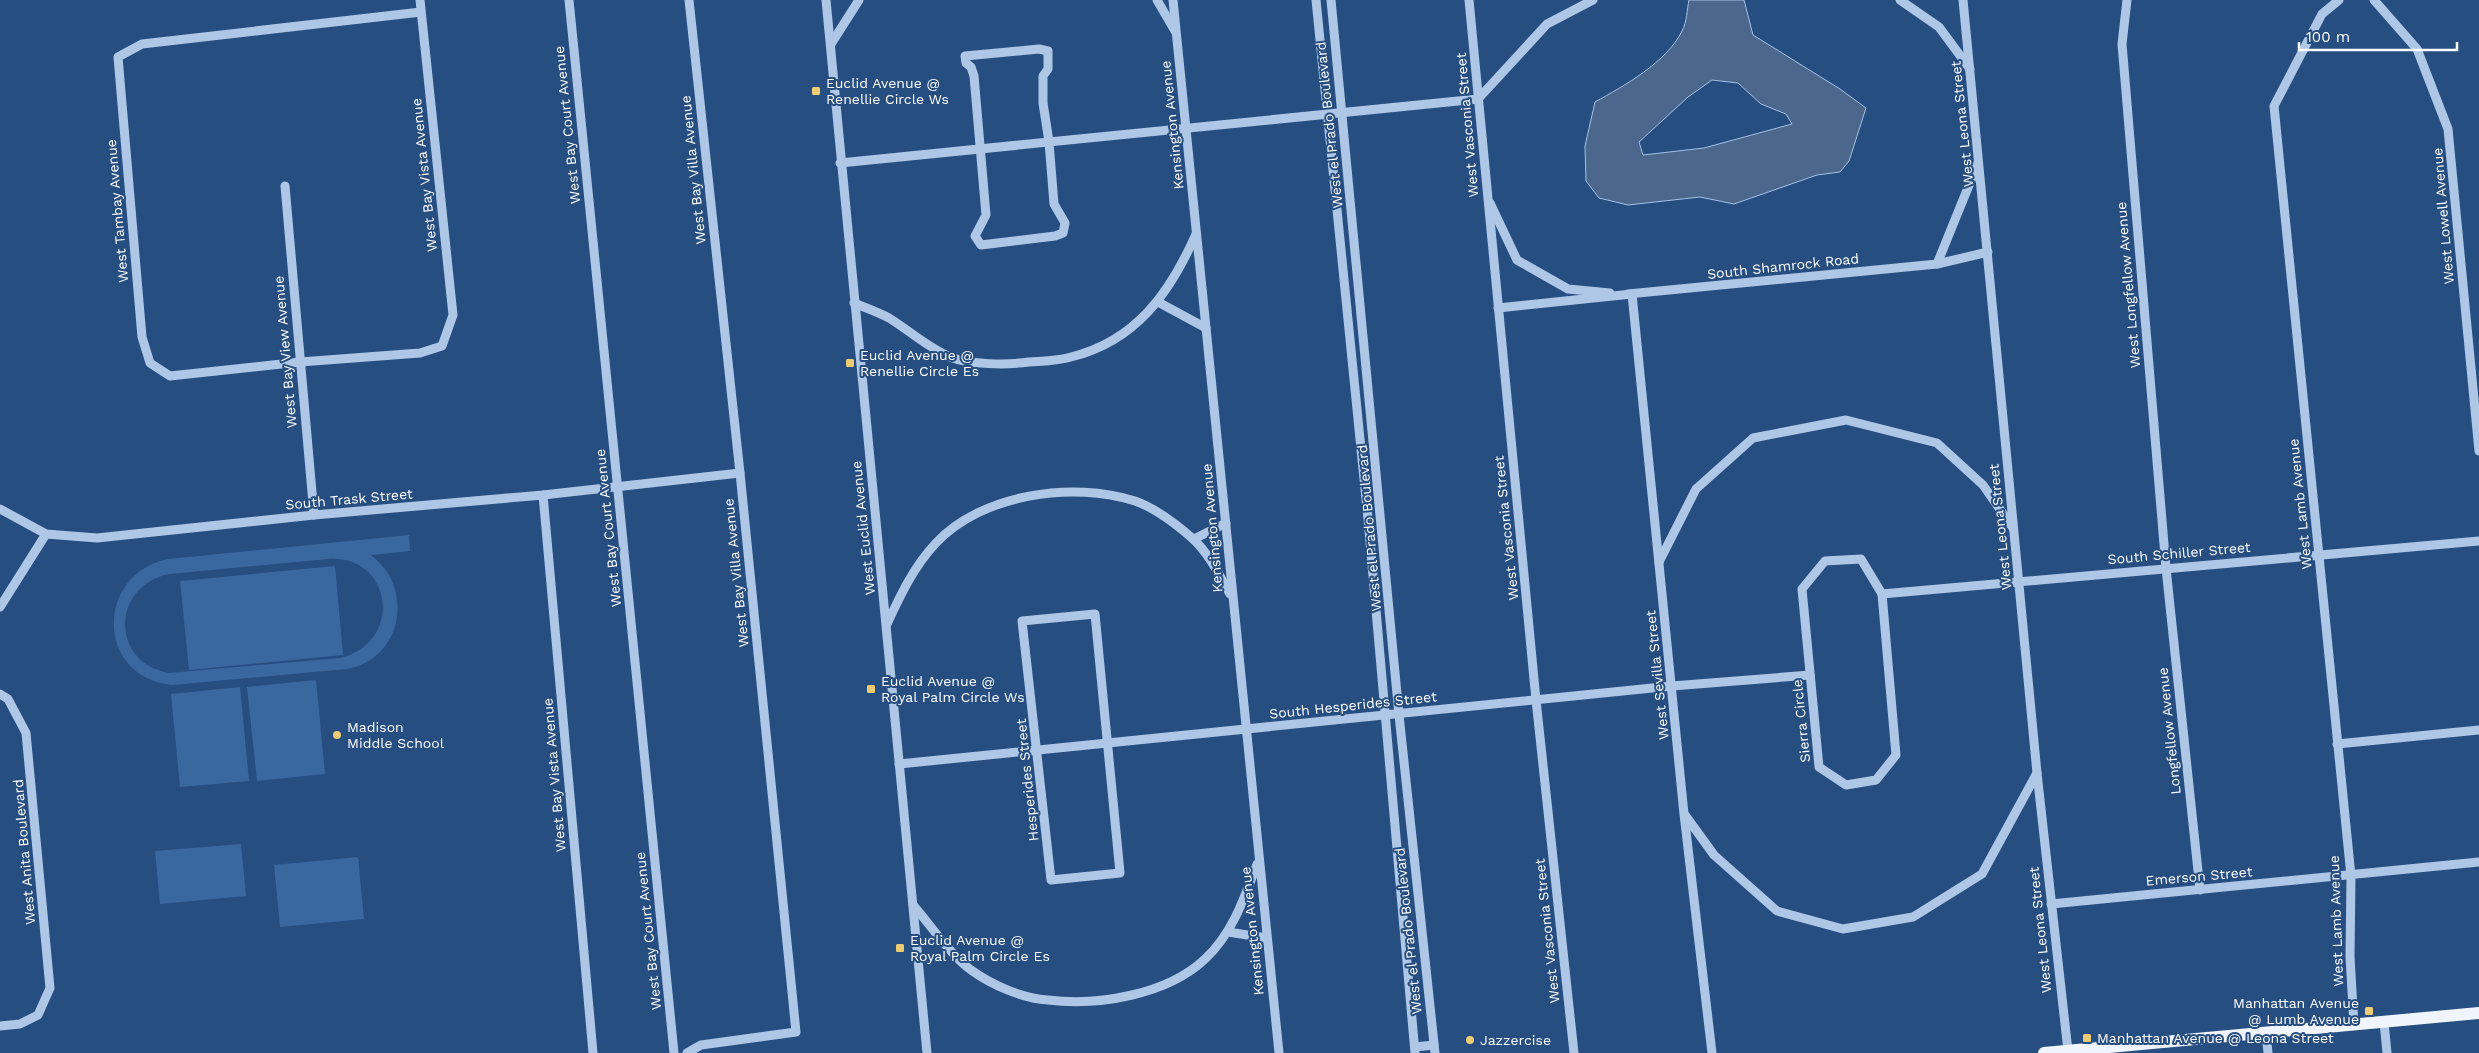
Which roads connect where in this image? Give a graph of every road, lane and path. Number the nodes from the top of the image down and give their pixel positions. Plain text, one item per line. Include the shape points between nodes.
1 (420, 0) edge
2 (569, 0) edge
3 (689, 0) edge
4 (826, 0) edge
5 (859, 0) edge
6 (1157, 0) edge
7 (1173, 0) edge
8 (1316, 0) edge
9 (1331, 0) edge
10 (1469, 0) edge
11 (1593, 0) edge
12 (1900, 0) edge
13 (1963, 0) edge
14 (2127, 0) edge
15 (2339, 0) edge
16 (2374, 0) edge
17 (421, 12) junction
18 (1177, 35) junction
19 (831, 44) junction
20 (1970, 69) junction
21 (1478, 98) junction
22 (1341, 113) junction
23 (1327, 115) junction
24 (1186, 128) junction
25 (1049, 142) junction
26 (980, 150) junction
27 (1980, 160) junction
28 (840, 163) junction
29 (285, 186) dead end
30 (1487, 195) junction
31 (1197, 232) junction
32 (1988, 252) junction
33 (1937, 264) junction
34 (1632, 294) junction
35 (1158, 302) junction
36 (854, 303) junction
37 (1498, 308) junction
38 (1363, 321) junction
39 (1347, 324) junction
40 (1206, 328) junction
41 (300, 362) junction
42 (2479, 451) edge
43 (740, 473) junction
44 (618, 486) junction
45 (543, 495) junction
46 (0, 509) edge
47 (314, 515) junction
48 (1382, 517) junction
49 (1368, 519) junction
50 (1226, 523) junction
51 (2014, 528) junction
52 (46, 534) junction
53 (1194, 539) junction
54 (2479, 541) edge
55 (2318, 554) junction
56 (1659, 562) junction
57 (2166, 568) junction
58 (2019, 581) junction
59 (1882, 594) junction
60 (1232, 597) junction
61 (0, 607) edge
62 (887, 625) junction
63 (1810, 675) junction
64 (1672, 686) junction
65 (0, 694) edge
66 (1536, 700) junction
67 (1399, 715) junction
68 (1385, 716) junction
69 (1246, 730) junction
70 (2479, 730) edge
71 (1107, 744) junction
72 (2337, 744) junction
73 (1038, 752) junction
74 (899, 764) junction
75 (2038, 773) junction
76 (1684, 814) junction
77 (1258, 862) junction
78 (2479, 862) edge
79 (2350, 876) junction
80 (1417, 882) junction
81 (1400, 884) junction
82 (2200, 890) junction
83 (913, 904) junction
84 (2051, 904) junction
85 (1228, 932) junction
86 (1267, 938) junction
87 (2479, 1013) edge
88 (2384, 1022) junction
89 (2354, 1024) junction
90 (0, 1026) edge
91 (2266, 1032) junction
92 (2144, 1048) edge
93 (1435, 1049) edge
94 (1415, 1050) edge
95 (2068, 1050) junction
96 (593, 1053) edge
97 (674, 1053) edge
98 (687, 1053) edge
99 (927, 1053) edge
100 (1279, 1053) edge
101 (1574, 1053) edge
102 (1712, 1053) edge
103 (2044, 1053) edge
104 (2268, 1053) edge
105 (2387, 1053) edge

1 - 17 street, West Bay Vista Avenue
2 - 44 street, West Bay Court Avenue
3 - 43 street, West Bay Villa Avenue
4 - 19 street, West Euclid Avenue
5 - 19 street
6 - 18 street
7 - 18 street, Kensington Avenue
8 - 23 street, West el Prado Boulevard
9 - 22 street, West el Prado Boulevard
10 - 21 street, West Vasconia Street
11 - 21 street via 1547,24
12 - 20 street via 1939,27
13 - 20 street, West Leona Street
14 - 57 street, West Longfellow Avenue via 2122,44
15 - 55 street, West Lamb Avenue via 2322,14 2274,106
16 - 42 street, West Lowell Avenue via 2417,49 2448,129
17 - 41 street, West Bay Vista Avenue via 452,316 442,346 420,353
17 - 41 street, West Tambay Avenue via 142,44 118,57 142,337 150,363 170,376
18 - 24 street, Kensington Avenue
19 - 28 street, West Euclid Avenue
20 - 27 street, West Leona Street
21 - 22 street
21 - 30 street, West Vasconia Street
22 - 23 street
22 - 38 street, West el Prado Boulevard
23 - 24 street
23 - 39 street, West el Prado Boulevard
24 - 25 street
24 - 31 street, Kensington Avenue
25 - 26 street
25 - 26 street via 1042,88 1043,76 1048,69 1048,51 977,54 965,56 974,76
25 - 26 street via 1054,204 1065,222 1063,233 981,245 975,236 986,215
26 - 28 street
27 - 32 street, West Leona Street
27 - 33 street
28 - 36 street, West Euclid Avenue
29 - 41 street, West Bay View Avenue
30 - 34 street, South Shamrock Road via 1516,260 1568,289
30 - 37 street, West Vasconia Street
31 - 35 street via 1181,267
31 - 40 street, Kensington Avenue
32 - 33 street, South Shamrock Road
32 - 51 street, West Leona Street
33 - 34 street, South Shamrock Road
34 - 37 street, South Shamrock Road
34 - 56 street, West Sevilla Street
35 - 36 street via 1123,336 1095,350 1069,358 1018,364 952,358 918,340 889,318
35 - 40 street
36 - 62 street, West Euclid Avenue
37 - 66 street, West Vasconia Street
38 - 39 street
38 - 48 street, West el Prado Boulevard
39 - 49 street, West el Prado Boulevard
40 - 50 street, Kensington Avenue
41 - 47 street, West Bay View Avenue
43 - 44 street, South Trask Street
43 - 98 street, West Bay Villa Avenue via 796,1032 701,1045
44 - 45 street, South Trask Street
44 - 97 street, West Bay Court Avenue
45 - 47 street, South Trask Street
45 - 96 street, West Bay Vista Avenue
46 - 52 street
47 - 52 street, South Trask Street via 97,538
48 - 49 street
48 - 67 street, West el Prado Boulevard
49 - 68 street, West el Prado Boulevard
50 - 53 street
50 - 60 street, Kensington Avenue
51 - 56 street via 1983,485 1937,443 1846,420 1753,438 1696,489
51 - 58 street, West Leona Street
52 - 61 street
53 - 60 street
53 - 62 street via 1166,518 1136,502 1107,494 1027,497 995,505 966,518 936,543 906,584
54 - 55 street, South Schiller Street
55 - 57 street, South Schiller Street
55 - 72 street, West Lamb Avenue
56 - 64 street, West Sevilla Street
57 - 58 street, South Schiller Street
57 - 82 street, Longfellow Avenue
58 - 59 street, South Schiller Street
58 - 75 street, West Leona Street
59 - 63 street, Sierra Circle via 1860,559 1825,561 1802,589
59 - 63 street, Sierra Circle via 1896,755 1876,780 1846,785 1819,767
60 - 69 street, Kensington Avenue
62 - 74 street, West Euclid Avenue
63 - 64 street, South Hesperides Street
64 - 66 street, South Hesperides Street
64 - 76 street, West Sevilla Street
65 - 90 street, West Anita Boulevard via 8,699 26,732 50,988 38,1014 20,1024
66 - 67 street, South Hesperides Street
66 - 101 street, West Vasconia Street
67 - 68 street, South Hesperides Street
67 - 80 street, West el Prado Boulevard
68 - 69 street, South Hesperides Street
68 - 81 street, West el Prado Boulevard
69 - 71 street, South Hesperides Street
69 - 77 street, Kensington Avenue
70 - 72 street
71 - 73 street, South Hesperides Street
71 - 73 street, Hesperides Street via 1120,874 1051,880
71 - 73 street, Hesperides Street via 1095,614 1022,620
72 - 79 street, West Lamb Avenue
73 - 74 street, South Hesperides Street
74 - 83 street, West Euclid Avenue
75 - 76 street via 1982,874 1913,917 1843,929 1777,911 1714,855
75 - 84 street, West Leona Street
76 - 102 street, West Sevilla Street
77 - 85 street
77 - 86 street, Kensington Avenue
78 - 79 street, Emerson Street
79 - 82 street, Emerson Street
79 - 89 street, West Lamb Avenue
80 - 81 street
80 - 93 street, West el Prado Boulevard
81 - 94 street, West el Prado Boulevard
82 - 84 street, Emerson Street
83 - 85 street via 969,970 997,985 1048,1000 1125,997 1155,989 1184,975 1204,960
83 - 99 street, West Euclid Avenue
84 - 95 street, West Leona Street
85 - 86 street
86 - 100 street, Kensington Avenue
87 - 88 main road
88 - 89 main road
88 - 105 street
89 - 91 main road
91 - 92 main road
91 - 104 street
92 - 95 main road
93 - 94 street
95 - 103 main road

